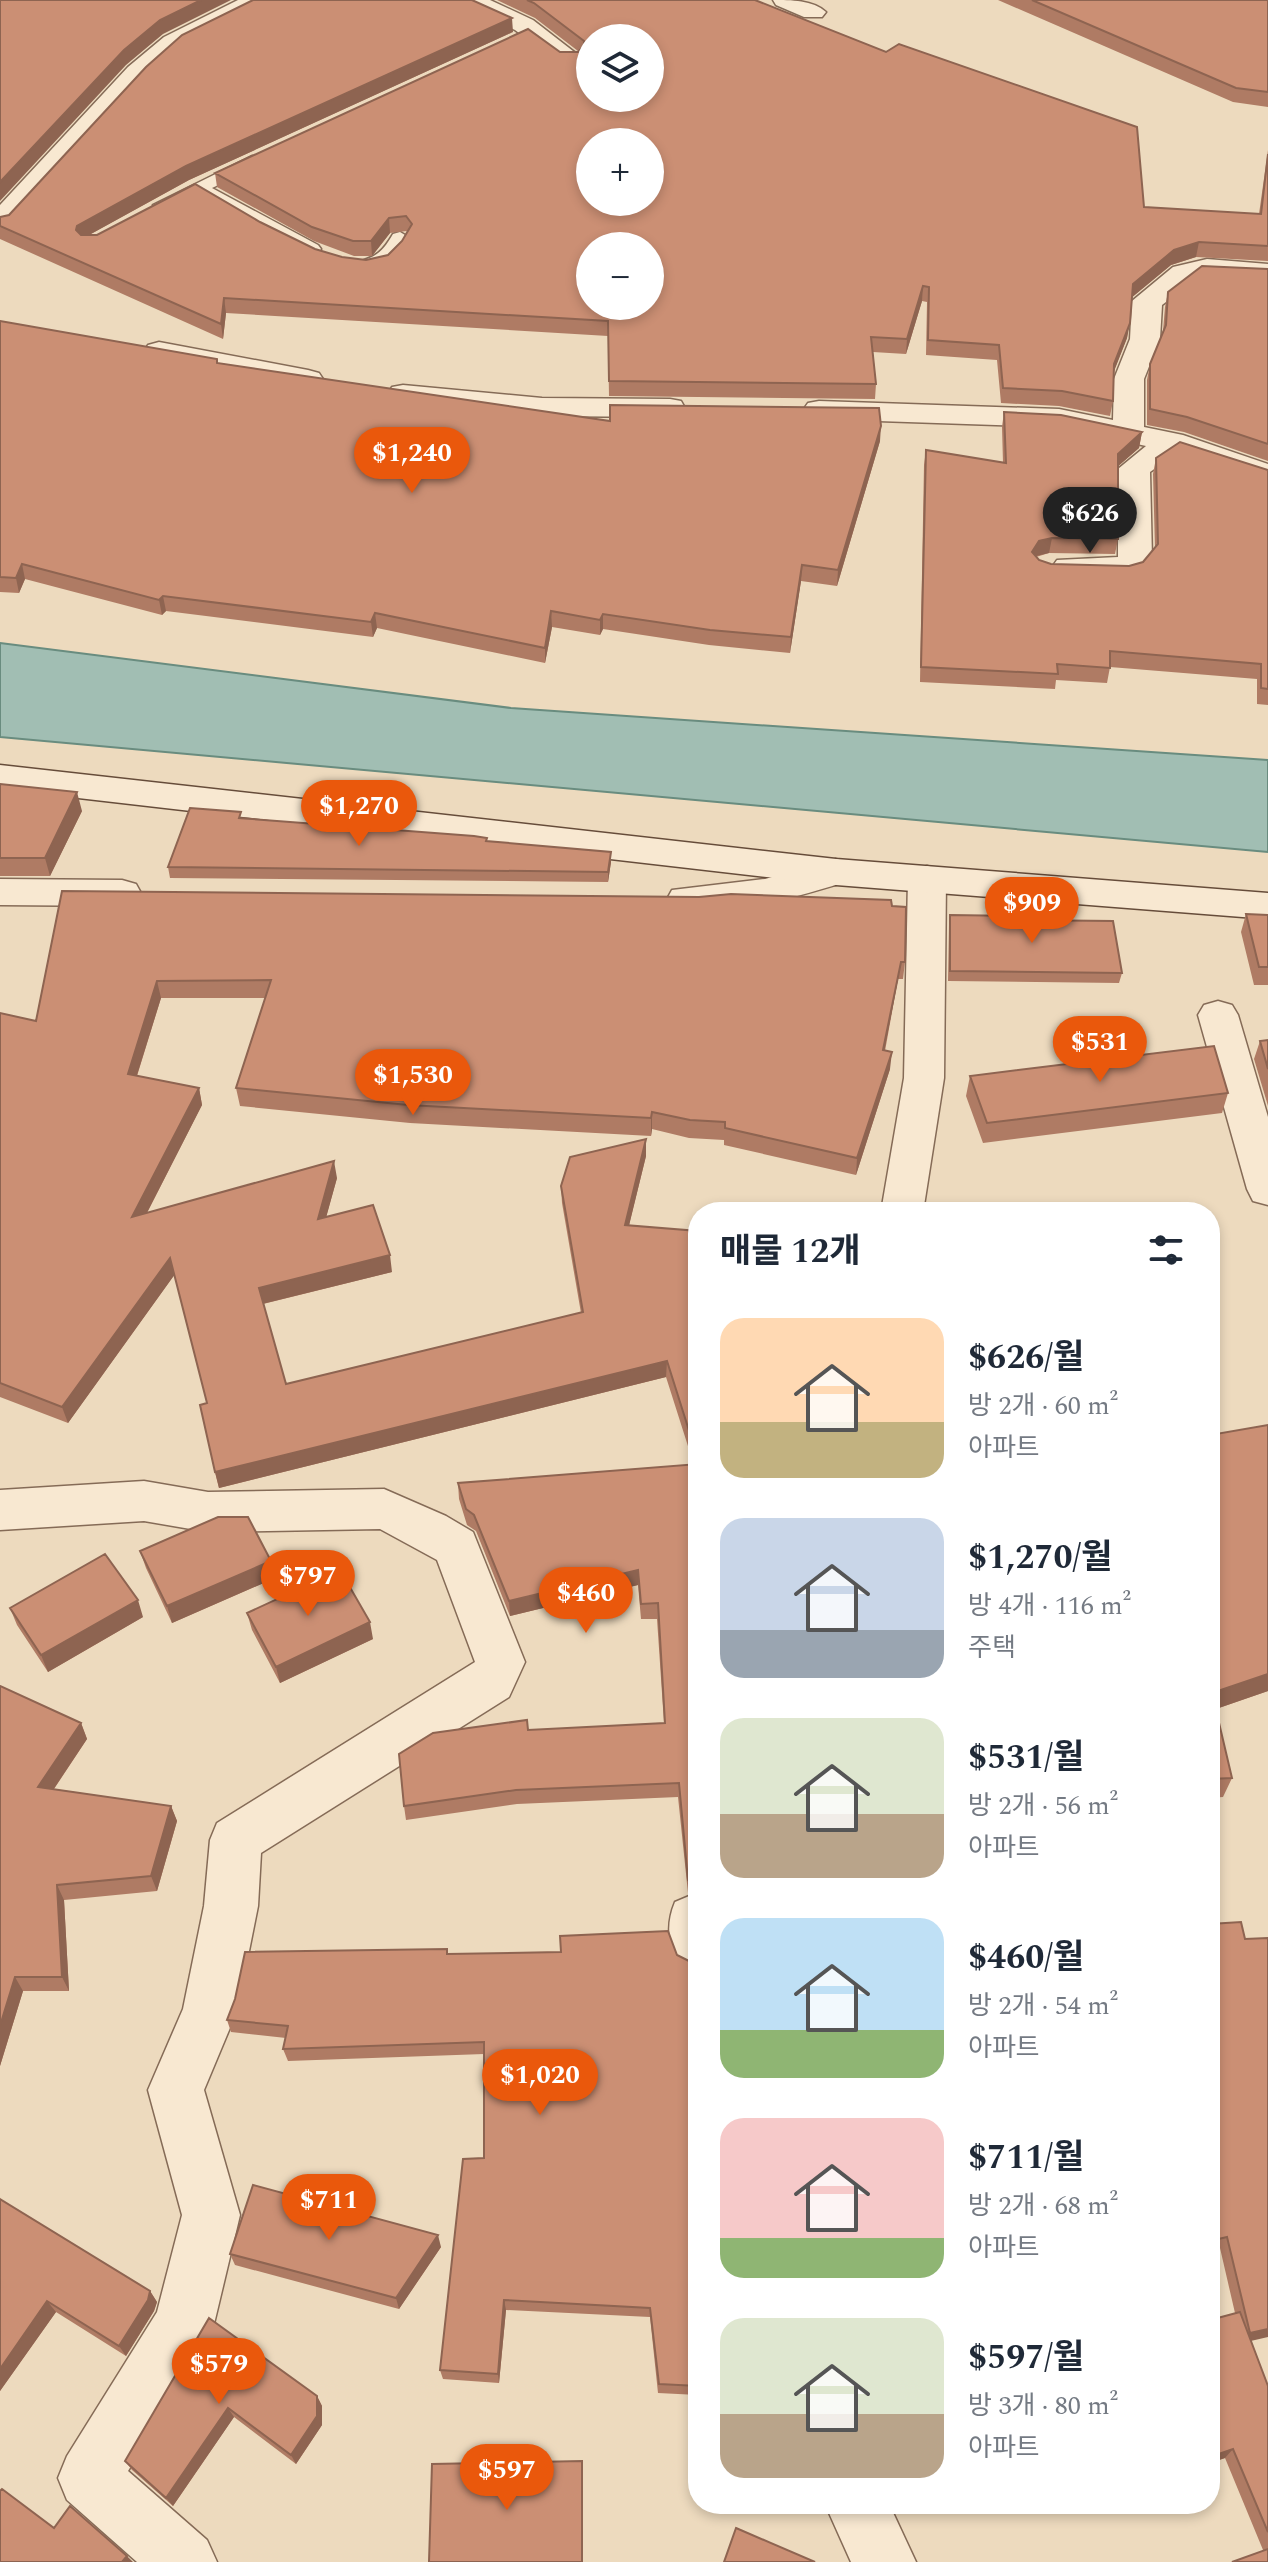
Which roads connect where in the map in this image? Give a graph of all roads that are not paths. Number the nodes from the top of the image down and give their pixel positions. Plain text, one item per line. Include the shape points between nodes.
1 (257, 0) edge
2 (469, 0) edge
3 (785, 0) edge
4 (813, 12) dead end
5 (569, 58) edge
6 (267, 155) edge
7 (197, 187) junction
8 (144, 215) edge
9 (0, 222) edge
10 (400, 238) edge
11 (1268, 273) edge
12 (126, 345) edge
13 (334, 383) edge
14 (379, 391) edge
15 (700, 409) edge
16 (794, 410) edge
17 (1128, 433) junction
18 (1172, 442) junction
19 (1268, 475) edge
20 (1049, 566) edge
21 (0, 777) edge
22 (836, 872) junction
23 (927, 879) junction
24 (0, 892) edge
25 (159, 894) edge
26 (652, 899) edge
27 (1268, 906) edge
28 (1218, 1015) dead end
29 (1268, 1189) edge
30 (904, 1202) edge
31 (0, 1510) edge
32 (861, 2514) edge
33 (185, 2562) edge
34 (884, 2562) edge

1 - 9 street via 173,42 137,73
2 - 5 street
3 - 4 street
6 - 7 lane
7 - 8 lane
7 - 10 lane via 338,260 371,266 395,251
11 - 17 street via 1188,271 1147,301 1145,339 1129,379
12 - 13 street
14 - 15 street via 542,407
16 - 17 street via 1059,418
17 - 18 street
18 - 19 street
18 - 20 street via 1134,469 1135,559 1126,568
21 - 22 street
22 - 23 street
22 - 26 street via 765,892
23 - 27 street
23 - 30 street via 924,1078
24 - 25 street
28 - 29 street
31 - 33 street via 144,1501 208,1512 384,1509 456,1547 500,1662 491,1681 236,1840 231,1906 210,2011 176,2090 211,2215 184,2324 89,2478
32 - 34 street

